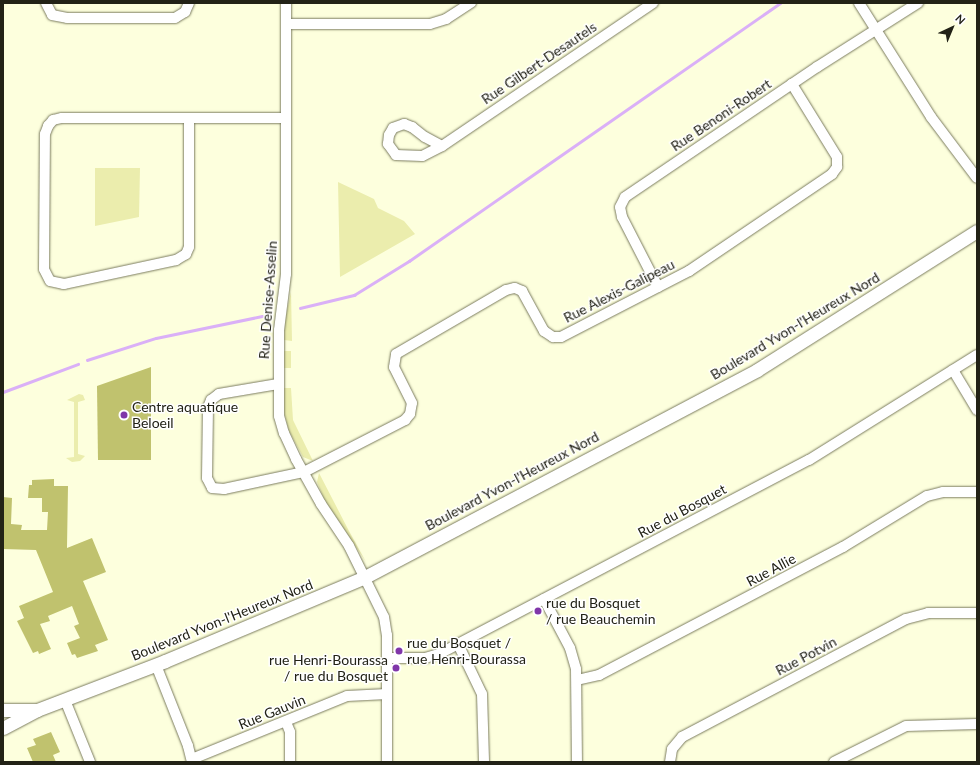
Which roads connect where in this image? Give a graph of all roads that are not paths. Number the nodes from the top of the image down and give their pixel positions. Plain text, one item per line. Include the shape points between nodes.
1 (46, 3) edge
2 (189, 3) edge
3 (286, 3) edge
4 (470, 3) edge
5 (653, 3) edge
6 (860, 3) edge
7 (918, 3) edge
8 (286, 24) junction
9 (876, 30) junction
10 (792, 84) junction
11 (189, 118) junction
12 (286, 118) junction
13 (442, 146) junction
14 (977, 178) edge
15 (977, 231) edge
16 (658, 287) junction
17 (977, 355) edge
18 (953, 370) junction
19 (278, 384) junction
20 (977, 410) edge
21 (304, 472) junction
22 (977, 492) edge
23 (365, 576) junction
24 (544, 599) junction
25 (977, 613) edge
26 (458, 644) junction
27 (387, 658) junction
28 (156, 665) junction
29 (577, 680) junction
30 (387, 694) junction
31 (65, 700) junction
32 (3, 710) edge
33 (37, 710) junction
34 (286, 722) junction
35 (977, 724) edge
36 (3, 728) edge
37 (192, 760) edge
38 (90, 762) edge
39 (290, 762) edge
40 (387, 762) edge
41 (484, 762) edge
42 (577, 762) edge
43 (670, 762) edge
44 (834, 762) edge

1 - 2 street via 52,14 67,18 176,18 185,12
3 - 8 street, Rue Denise-Asselin
4 - 8 street via 446,20 430,24
5 - 13 street, Rue Gilbert-Desautels
6 - 9 street
7 - 9 street, Rue Benoni-Robert
8 - 12 street, Rue Denise-Asselin
9 - 10 street, Rue Benoni-Robert
9 - 14 street via 931,117
10 - 16 street, Rue Benoni-Robert via 624,199 620,207 622,217
10 - 16 street, Rue Alexis-Galipeau via 836,154 836,170 690,271
11 - 11 street via 62,118 49,124 45,134 44,269 50,281 64,284 176,260 186,254 189,247
11 - 12 street
12 - 19 street, Rue Denise-Asselin via 286,282 279,326
13 - 13 street, Rue Gilbert-Desautels via 407,124 393,128 388,138 390,149 401,156 422,156
15 - 23 street, Boulevard Yvon-l'Heureux Nord via 757,370
16 - 21 street, Rue Alexis-Galipeau via 556,338 544,331 522,291 516,288 506,290 396,354 394,367 412,403 407,418
17 - 18 street, Rue du Bosquet
18 - 20 street
18 - 24 street, Rue du Bosquet via 809,460
19 - 21 street, Rue Denise-Asselin via 282,428
19 - 21 street via 219,394 211,400 208,407 207,480 212,488 219,490
21 - 23 street, Rue Denise-Asselin
22 - 29 street, Rue Allie via 943,492 927,496 847,546 599,675
23 - 27 street, Rue Denise-Asselin via 384,617
23 - 28 street, Boulevard Yvon-l'Heureux Nord
24 - 26 street, Rue du Bosquet
24 - 29 street via 572,653
25 - 43 street, Rue Potvin via 928,613 906,619 682,737 672,749
26 - 27 street, Rue du Bosquet via 428,658
26 - 41 street via 482,694
27 - 30 street, Rue Denise-Asselin
28 - 31 street, Boulevard Yvon-l'Heureux Nord
28 - 37 street
29 - 42 street
30 - 34 street, Rue Gauvin via 347,696
30 - 40 street, Rue Denise-Asselin
31 - 33 street, Boulevard Yvon-l'Heureux Nord
31 - 38 street
32 - 33 street, Boulevard Yvon-l'Heureux Nord
33 - 36 street, Boulevard Yvon-l'Heureux Nord
34 - 37 street, Rue Gauvin
34 - 39 street via 290,732
35 - 44 street via 906,726

